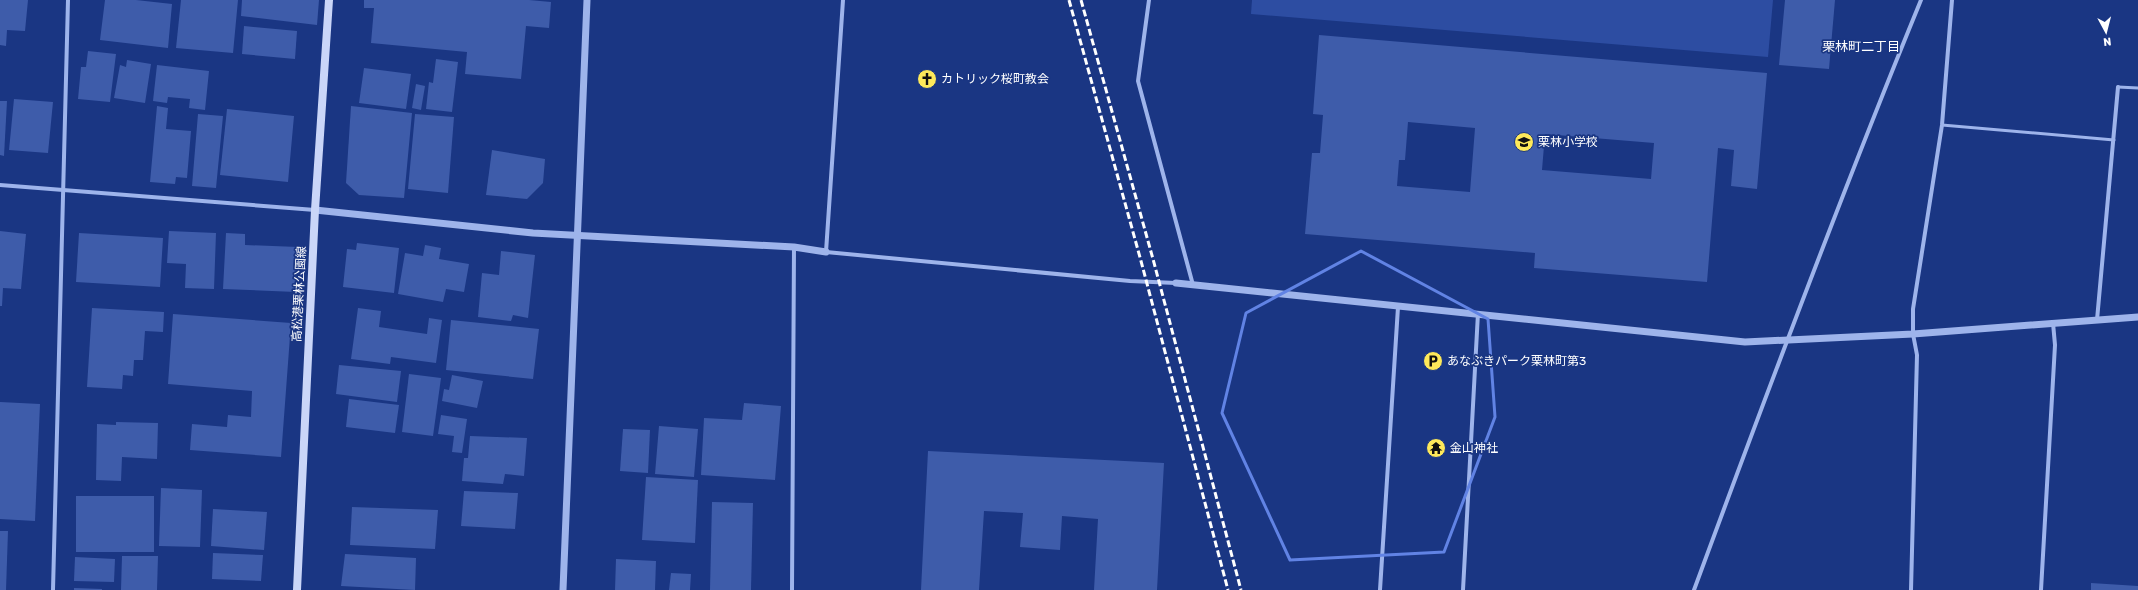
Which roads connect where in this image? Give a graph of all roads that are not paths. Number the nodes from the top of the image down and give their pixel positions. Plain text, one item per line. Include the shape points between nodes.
1 (68, 0) edge
2 (329, 0) edge
3 (587, 0) edge
4 (843, 0) edge
5 (1149, 0) edge
6 (1921, 0) edge
7 (1952, 0) edge
8 (2118, 87) joint
9 (2138, 88) edge
10 (1942, 126) junction
11 (2114, 140) junction
12 (0, 185) edge
13 (65, 192) junction
14 (315, 210) junction
15 (576, 235) junction
16 (794, 247) junction
17 (826, 252) junction
18 (1176, 283) joint
19 (1193, 285) junction
20 (1398, 306) junction
21 (1478, 313) junction
22 (2138, 317) edge
23 (2097, 320) junction
24 (2053, 323) junction
25 (1913, 334) junction
26 (1787, 341) junction
27 (53, 590) edge
28 (297, 590) edge
29 (563, 590) edge
30 (792, 590) edge
31 (1380, 590) edge
32 (1463, 590) edge
33 (1694, 590) edge
34 (1911, 590) edge
35 (2042, 590) edge

1 - 13 street
2 - 14 main road, 高松港栗林公園線
3 - 15 street
4 - 17 street
5 - 19 street via 1138,82
6 - 26 street
7 - 10 street
8 - 9 lane
8 - 11 street
10 - 11 lane
10 - 25 street via 1913,309
11 - 23 street
12 - 13 street
13 - 14 street
13 - 27 street
14 - 15 street
14 - 28 main road, 高松港栗林公園線
15 - 16 street
15 - 29 street
16 - 17 street
16 - 30 street
17 - 18 street via 1130,281
18 - 19 street
19 - 20 street
20 - 21 street
20 - 31 street
21 - 26 street via 1745,342
21 - 32 street
22 - 23 street
23 - 24 street
24 - 25 street
24 - 35 street via 2055,345
25 - 26 street
25 - 34 street via 1917,355
26 - 33 street

